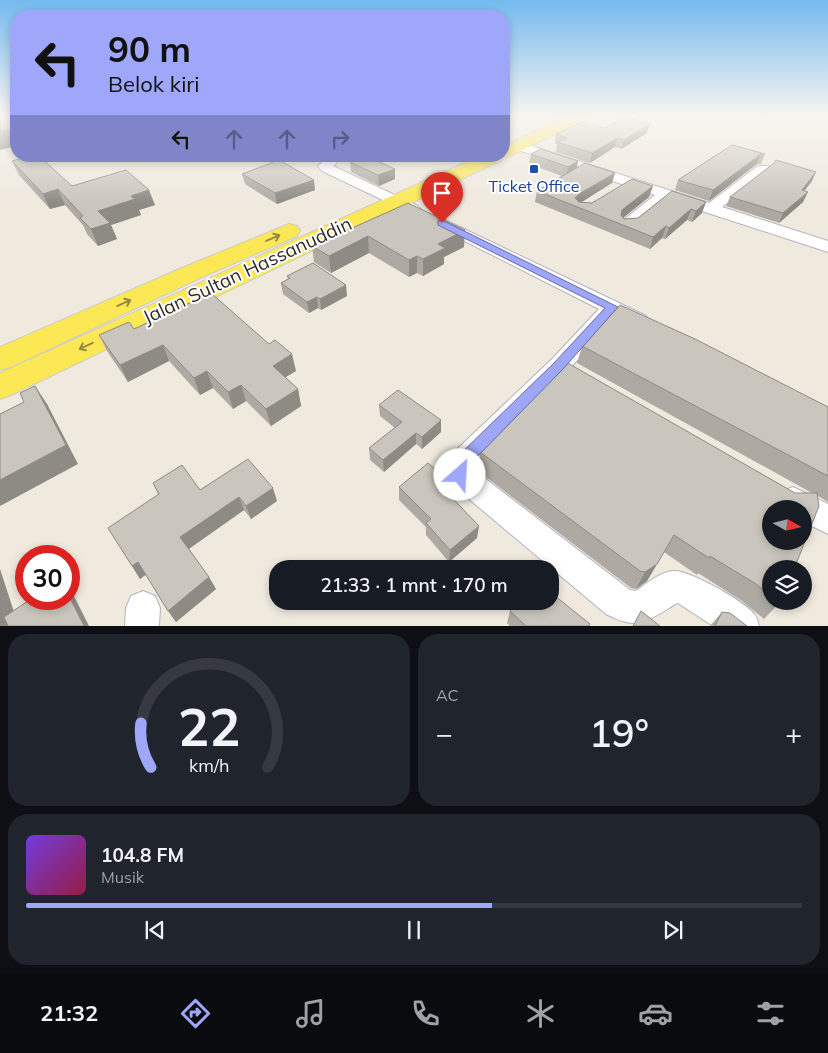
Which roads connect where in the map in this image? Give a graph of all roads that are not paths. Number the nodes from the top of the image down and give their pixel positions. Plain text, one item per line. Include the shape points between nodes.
1 (518, 145) edge
2 (328, 162) edge
3 (455, 162) edge
4 (479, 162) edge
5 (763, 169) edge
6 (628, 182) junction
7 (613, 191) edge
8 (666, 195) junction
9 (386, 197) junction
10 (711, 209) junction
11 (626, 225) edge
12 (828, 247) edge
13 (612, 307) junction
14 (656, 329) edge
15 (0, 359) edge
16 (0, 387) edge
17 (769, 486) edge
18 (828, 520) edge
19 (742, 626) edge

1 - 6 street
2 - 9 street via 327,168
3 - 9 main road, Jalan Sultan Hassanuddin
4 - 9 main road, Jalan Sultan Hassanuddin
5 - 10 street
6 - 7 street
6 - 8 street
8 - 10 street
8 - 11 street
9 - 13 street
15 -> 9 main road, Jalan Sultan Hassanuddin via 191,273
9 -> 16 main road, Jalan Sultan Hassanuddin
10 - 12 street
13 - 14 street
13 - 19 street via 567,371 462,462 460,475 629,608 640,608 677,586
17 - 18 street

